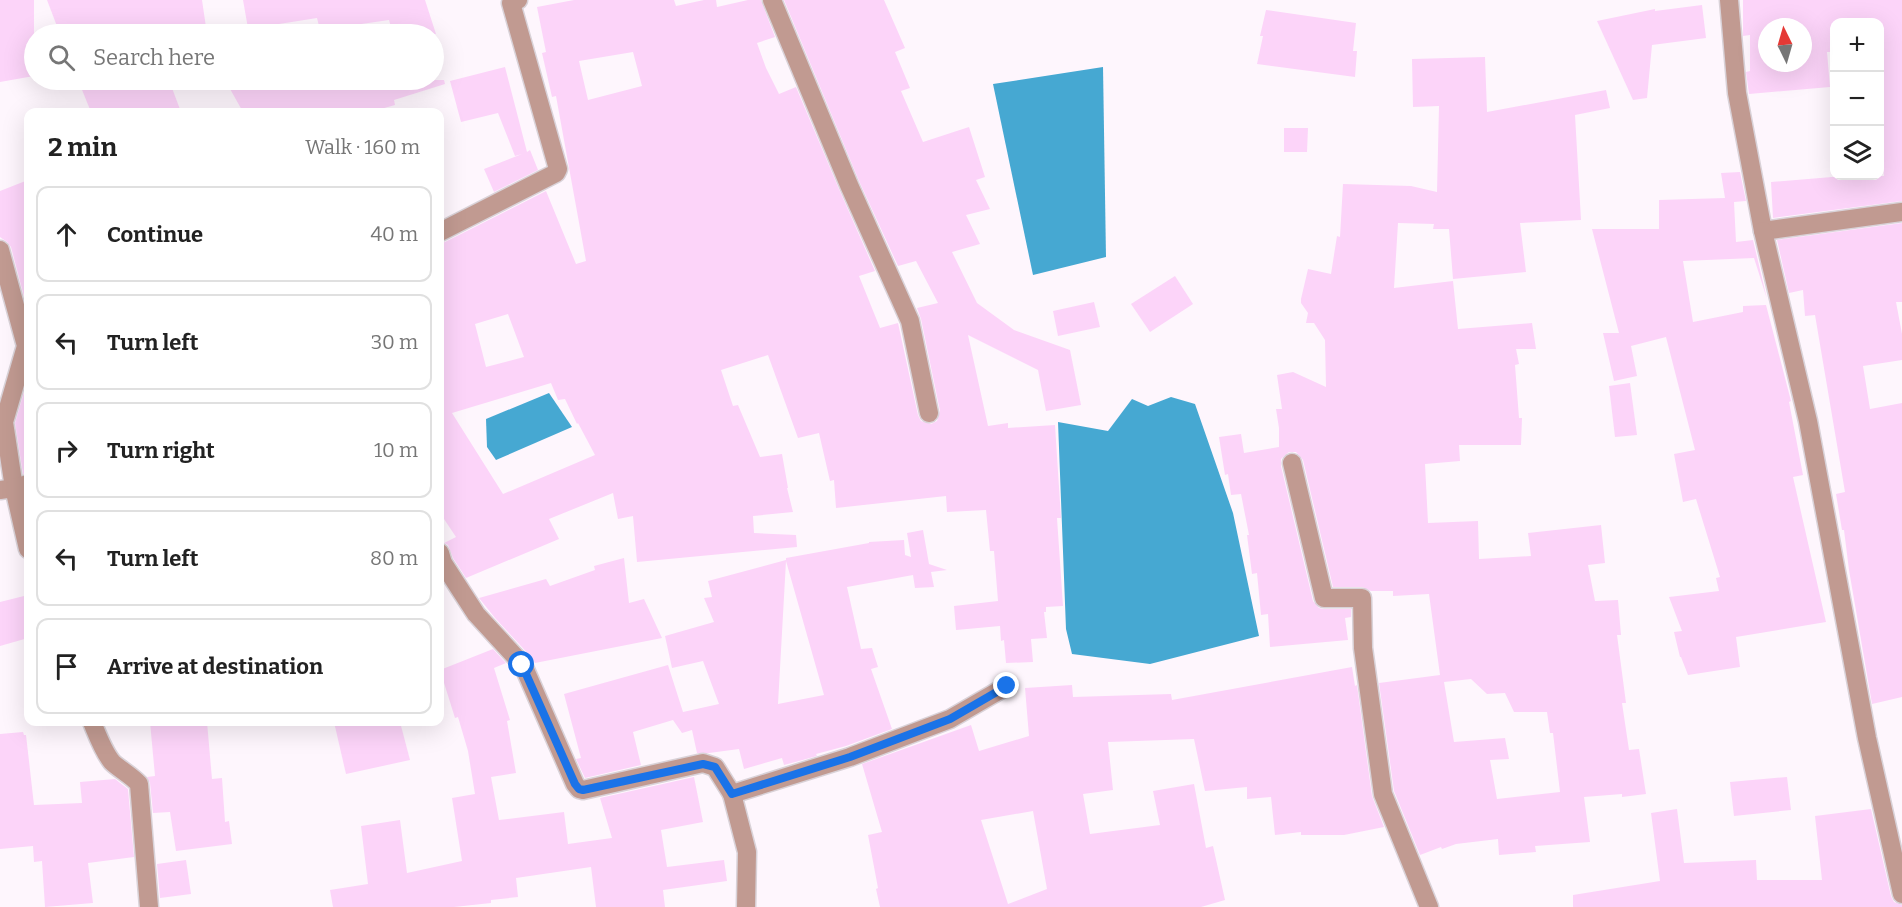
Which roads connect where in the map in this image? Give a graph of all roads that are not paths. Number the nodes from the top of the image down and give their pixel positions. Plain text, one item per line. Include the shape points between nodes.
1 (518, 0) edge
2 (772, 0) edge
3 (1729, 0) edge
4 (1902, 212) edge
5 (444, 230) edge
6 (1763, 231) junction
7 (0, 250) edge
8 (24, 339) edge
9 (24, 353) edge
10 (929, 413) dead end
11 (1292, 463) dead end
12 (14, 487) edge
13 (24, 531) edge
14 (444, 566) edge
15 (1007, 686) dead end
16 (94, 726) edge
17 (732, 794) junction
18 (1902, 894) edge
19 (149, 907) edge
20 (746, 907) edge
21 (1429, 907) edge

1 - 5 street via 512,3 558,169
2 - 10 street via 910,321
3 - 6 street via 1737,93
4 - 6 street
6 - 18 street via 1808,421 1867,738
7 - 8 street
9 - 12 street via 4,423
11 - 21 street via 1324,598 1362,598 1363,648 1383,794
12 - 13 street
14 - 17 street via 476,614 522,665 579,789 703,764 715,767
15 - 17 street via 950,719 850,757
16 - 19 street via 112,762 139,784
17 - 20 street via 747,852

